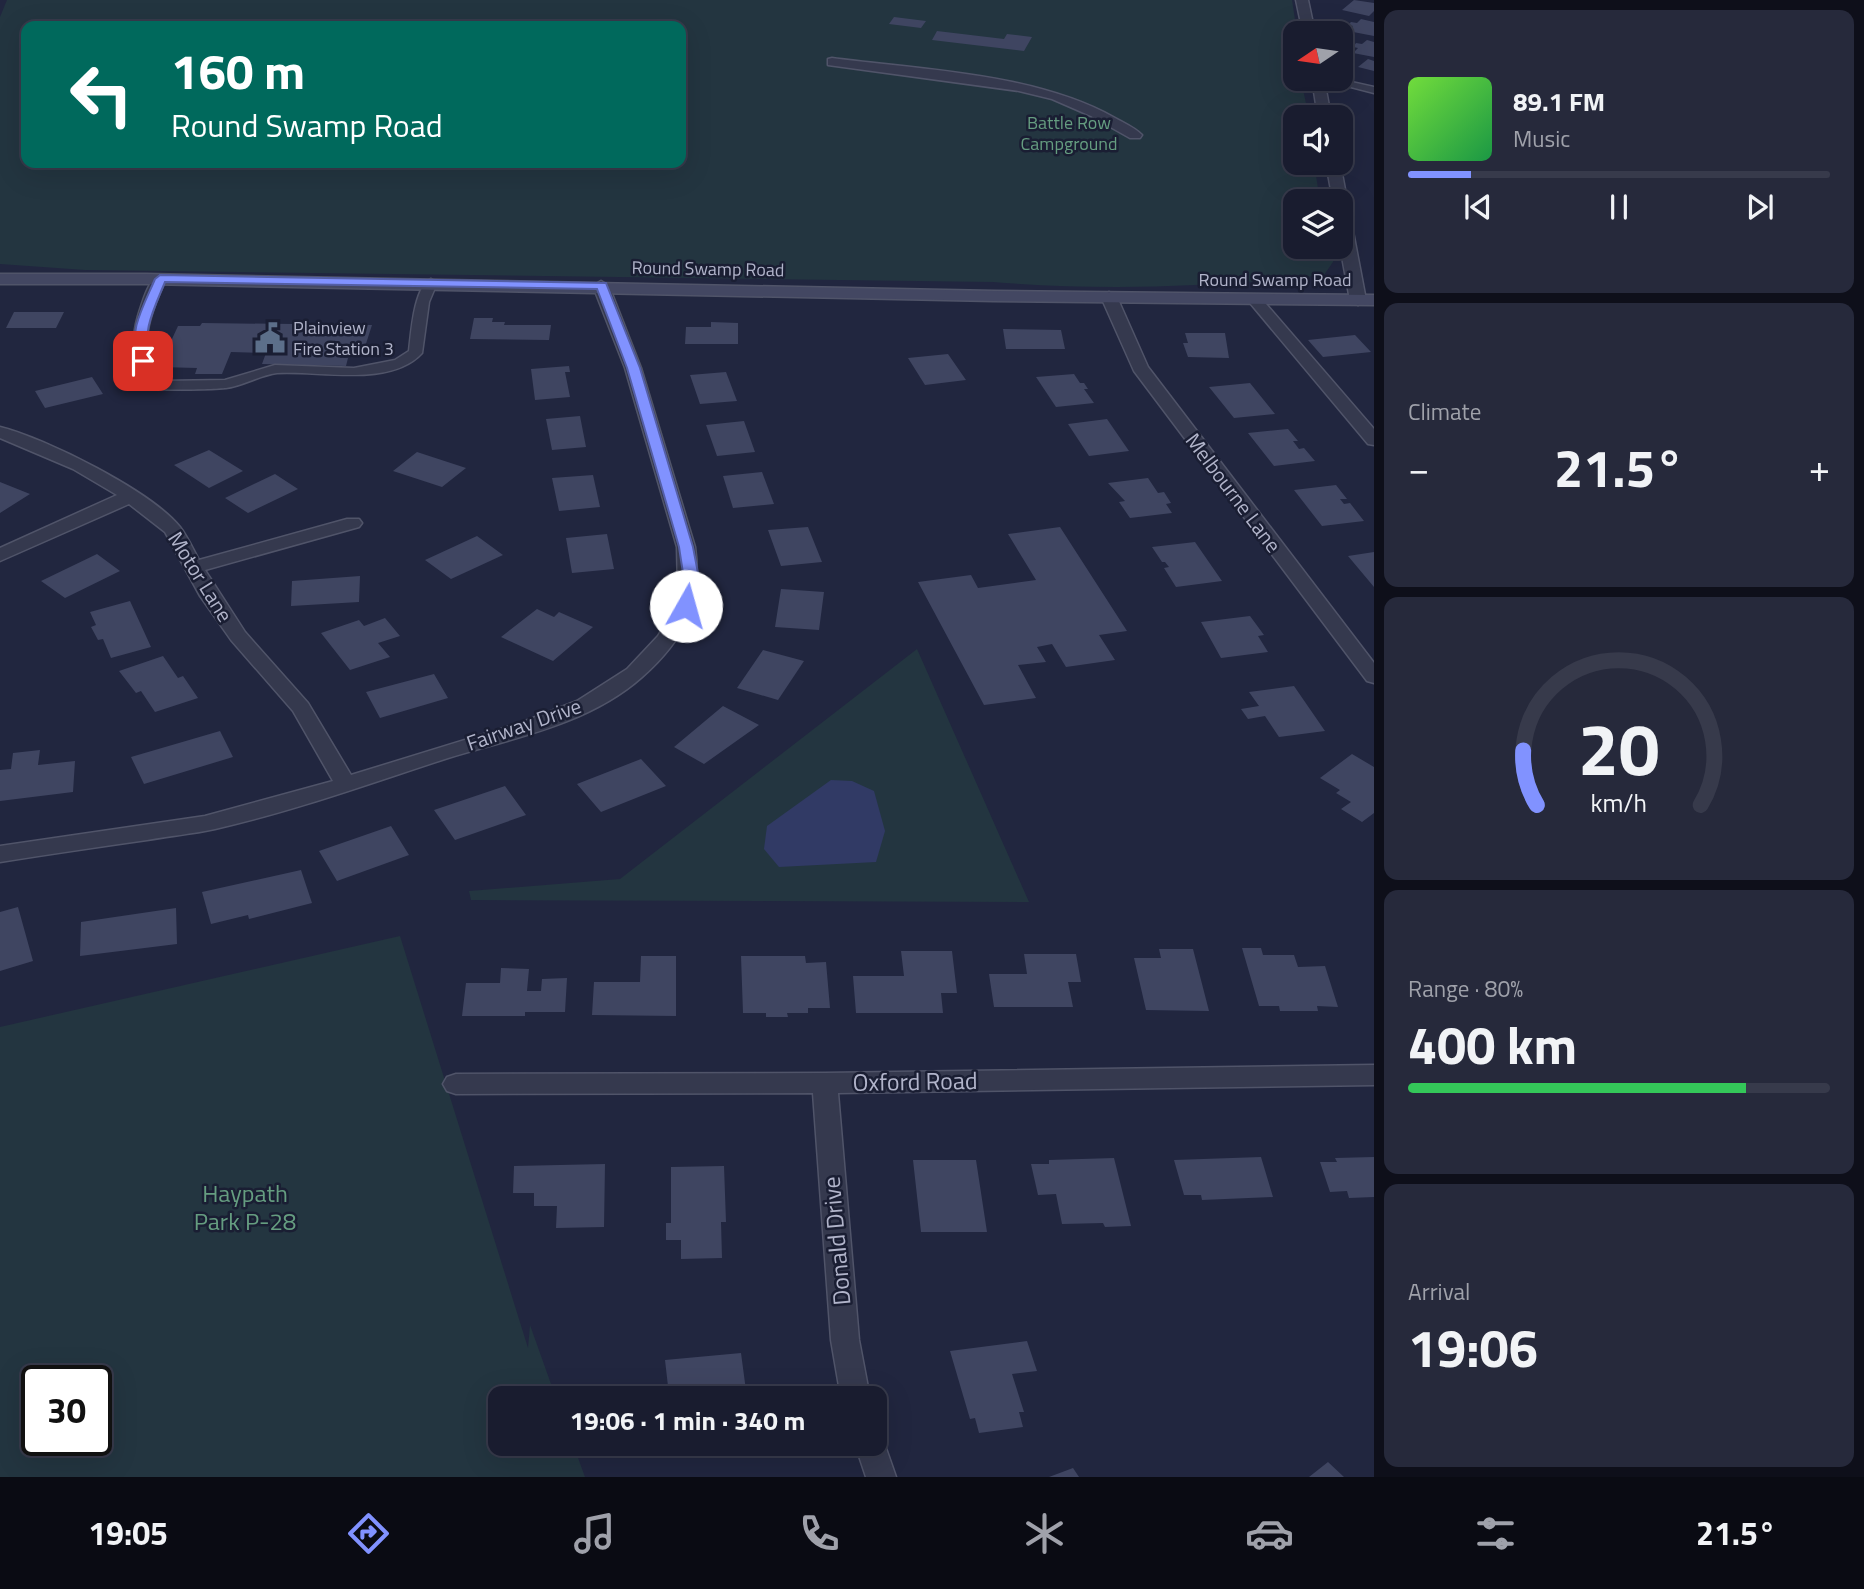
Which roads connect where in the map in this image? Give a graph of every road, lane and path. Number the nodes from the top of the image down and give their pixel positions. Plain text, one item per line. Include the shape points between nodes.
1 (1302, 0) edge
2 (1306, 21) edge
3 (832, 62) dead end
4 (1353, 85) edge
5 (1374, 90) edge
6 (1135, 135) dead end
7 (1353, 251) edge
8 (0, 279) edge
9 (160, 279) junction
10 (431, 283) junction
11 (601, 286) junction
12 (1109, 298) junction
13 (1255, 300) junction
14 (1366, 300) edge
15 (0, 432) edge
16 (1374, 440) edge
17 (131, 496) junction
18 (353, 523) dead end
19 (0, 555) edge
20 (194, 567) junction
21 (1374, 677) edge
22 (345, 784) junction
23 (0, 854) edge
24 (1374, 1075) edge
25 (825, 1083) junction
26 (456, 1084) dead end
27 (854, 1386) edge
28 (874, 1456) edge
29 (881, 1477) edge

1 - 2 street
3 - 6 street via 1019,87 1056,96
4 - 5 lane
7 - 14 street
8 - 9 main road, Round Swamp Road
9 - 10 main road, Round Swamp Road
9 - 10 lane via 140,329 139,347 153,379 161,384 226,384 275,369 354,372 399,363 415,353
10 - 11 main road, Round Swamp Road
11 - 12 main road, Round Swamp Road
11 - 22 street, Fairway Drive via 633,368 686,547 691,573 686,606 676,626 654,655 592,701 536,724
12 - 13 main road, Round Swamp Road
12 - 21 street, Melbourne Lane via 1140,368
13 - 14 main road, Round Swamp Road
13 - 16 street
15 - 17 street, Motor Lane via 79,465
17 - 19 street
17 - 20 street, Motor Lane via 172,529
18 - 20 street
20 - 22 street, Motor Lane via 238,636 301,708
22 - 23 street, Fairway Drive via 213,822
24 - 25 street, Oxford Road
25 - 26 street, Oxford Road
25 - 27 street, Donald Drive via 845,1340
28 - 29 street

